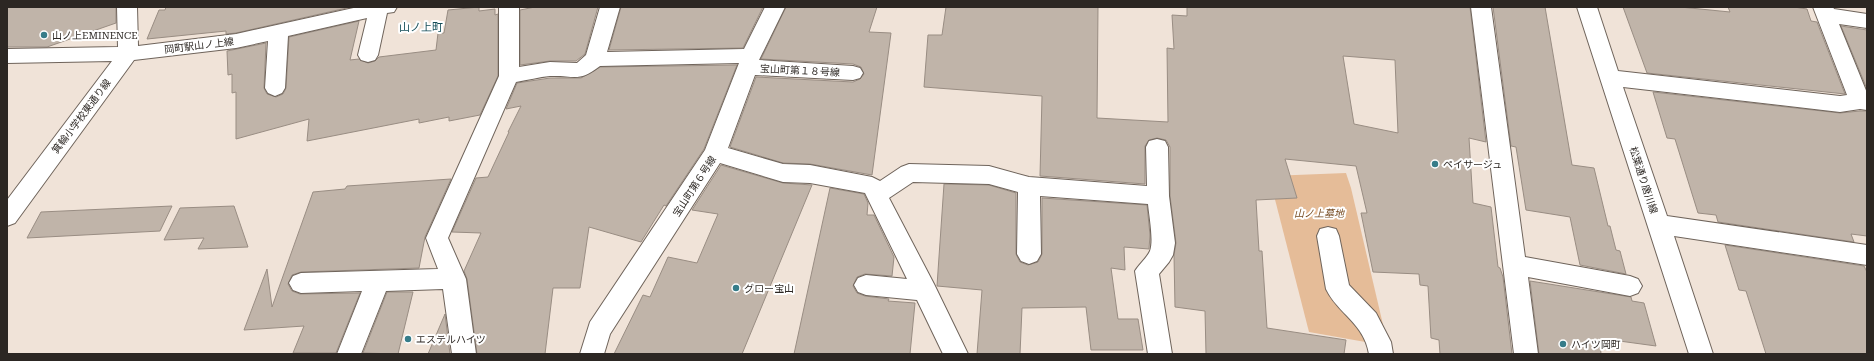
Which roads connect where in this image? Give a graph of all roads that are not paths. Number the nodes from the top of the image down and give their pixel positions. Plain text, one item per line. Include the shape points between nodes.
1 (127, 7) edge
2 (509, 7) edge
3 (610, 7) edge
4 (775, 7) edge
5 (1481, 7) edge
6 (1587, 7) edge
7 (383, 8) edge
8 (1825, 11) edge
9 (1867, 21) edge
10 (278, 31) junction
11 (128, 54) junction
12 (7, 56) edge
13 (368, 56) dead end
14 (595, 59) junction
15 (749, 62) junction
16 (853, 73) dead end
17 (508, 76) junction
18 (1610, 78) junction
19 (275, 88) dead end
20 (1864, 101) edge
21 (1158, 147) dead end
22 (716, 153) junction
23 (1029, 186) junction
24 (878, 195) junction
25 (1158, 196) junction
26 (7, 217) edge
27 (1658, 224) junction
28 (1328, 236) dead end
29 (1029, 254) dead end
30 (1867, 255) edge
31 (1516, 265) junction
32 (454, 279) junction
33 (378, 281) junction
34 (300, 283) dead end
35 (866, 285) dead end
36 (1630, 286) dead end
37 (926, 291) junction
38 (349, 354) edge
39 (464, 354) edge
40 (592, 354) edge
41 (956, 354) edge
42 (1160, 354) edge
43 (1381, 354) edge
44 (1526, 354) edge
45 (1701, 354) edge

1 - 11 street
2 - 17 street
3 - 14 street
4 - 15 street, 宝山町第６号線
5 - 31 street
6 - 18 street, 松葉通り唐川線
7 - 10 street, 岡町駅山ノ上線
7 - 13 street
8 - 9 street
8 - 20 street
10 - 11 street, 岡町駅山ノ上線 via 236,41
10 - 19 street
11 - 12 street, 岡町駅山ノ上線
11 - 26 street, 箕輪小学校東通り線
14 - 15 street, 宝山町第１８号線
14 - 17 street via 581,70 550,69
15 - 16 street, 宝山町第１８号線
15 - 22 street, 宝山町第６号線
17 - 32 street via 437,238
18 - 20 street via 1840,104
18 - 27 street, 松葉通り唐川線
21 - 25 street
22 - 24 street via 783,173 810,174 872,186
22 - 40 street, 宝山町第６号線 via 599,330
23 - 24 street via 989,175 909,173
23 - 25 street
23 - 29 street
24 - 37 street
25 - 42 street via 1163,243 1161,255 1147,271
27 - 30 street
27 - 45 street, 松葉通り唐川線
28 - 43 street via 1338,289 1366,320 1379,342
31 - 36 street
31 - 44 street
32 - 33 street
32 - 39 street
33 - 34 street
33 - 38 street
35 - 37 street
37 - 41 street

